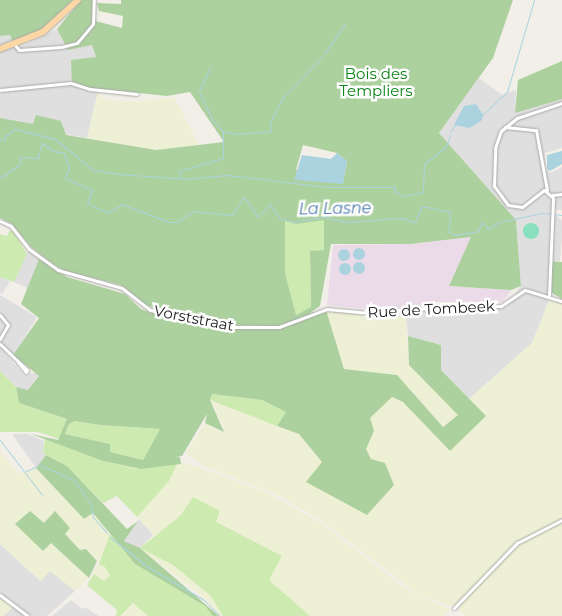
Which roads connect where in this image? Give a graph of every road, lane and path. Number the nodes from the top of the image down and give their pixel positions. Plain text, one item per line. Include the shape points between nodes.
1 (94, 0) edge
2 (77, 1) edge
3 (15, 45) junction
4 (0, 49) edge
5 (0, 90) edge
6 (137, 94) dead end
7 (562, 103) edge
8 (505, 127) junction
9 (547, 190) junction
10 (562, 194) edge
11 (552, 195) junction
12 (0, 221) edge
13 (549, 295) junction
14 (562, 301) edge
15 (0, 315) edge
16 (267, 328) joint
17 (0, 339) edge
18 (0, 344) edge
19 (18, 362) dead end
20 (562, 520) edge
21 (0, 595) edge
22 (454, 608) dead end
23 (28, 616) edge

1 - 3 street via 93,24 77,43 19,50
2 - 3 main road via 52,26
3 - 4 main road
5 - 6 street via 71,83 90,89
7 - 8 street via 524,115
8 - 9 street via 536,130
8 - 9 street via 498,135 495,148 493,182 499,195 508,205 518,208
9 - 11 street
10 - 11 street
11 - 13 street
12 - 16 street, Vorststraat via 11,226 29,249 58,270 122,288 150,310 229,327
13 - 14 street, Rue de Tombeek
13 - 16 street, Rue de Tombeek via 525,290 501,306 411,309 380,314 321,309 287,324
15 - 17 street via 8,325
18 - 19 street
20 - 22 street via 517,543
21 - 23 street

